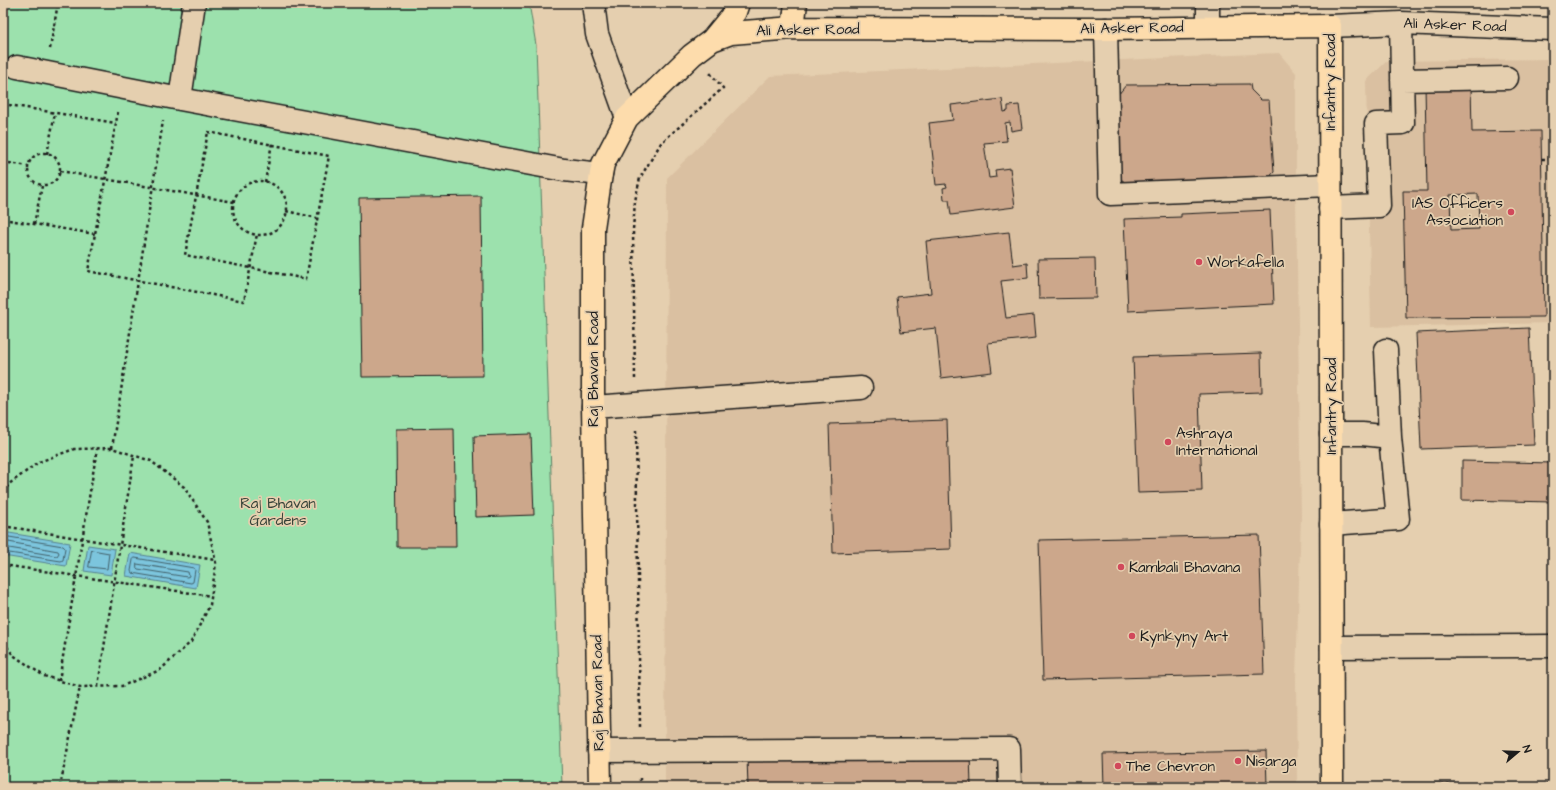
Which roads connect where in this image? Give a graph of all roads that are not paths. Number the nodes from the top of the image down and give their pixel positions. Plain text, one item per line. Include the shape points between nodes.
1 (194, 3) edge
2 (593, 3) edge
3 (738, 3) edge
4 (796, 3) edge
5 (1208, 3) edge
6 (1401, 23) junction
7 (1330, 26) junction
8 (1208, 27) junction
9 (793, 28) junction
10 (1553, 28) edge
11 (1106, 29) junction
12 (712, 40) junction
13 (17, 67) dead end
14 (1507, 78) dead end
15 (1402, 80) junction
16 (174, 98) junction
17 (628, 118) junction
18 (601, 174) junction
19 (1330, 186) junction
20 (1330, 208) junction
21 (1386, 350) dead end
22 (861, 388) dead end
23 (593, 407) junction
24 (1331, 434) junction
25 (1390, 437) junction
26 (1331, 524) junction
27 (1553, 646) edge
28 (1332, 647) junction
29 (599, 752) junction
30 (600, 787) edge
31 (1010, 787) edge
32 (1332, 787) edge

1 - 16 street
2 - 17 street via 597,34
3 - 12 main road, Raj Bhavan Road
4 - 9 main road
5 - 8 street
6 - 7 street, Ali Asker Road
6 - 10 street, Ali Asker Road
6 - 15 street
7 - 8 main road, Ali Asker Road
7 - 19 main road, Infantry Road
8 - 11 main road, Ali Asker Road
9 - 11 main road, Ali Asker Road
9 - 12 main road, Ali Asker Road via 731,33
11 - 19 street via 1110,194
12 - 17 main road, Raj Bhavan Road via 692,55
13 - 16 street
14 - 15 street
15 - 20 street via 1403,123 1376,124 1378,206
16 - 18 street via 564,170
17 - 18 main road, Raj Bhavan Road via 603,164
18 - 23 main road, Raj Bhavan Road via 593,228
19 - 20 main road, Infantry Road
20 - 24 main road, Infantry Road
21 - 25 street
22 - 23 street
23 - 29 main road, Raj Bhavan Road
24 - 25 street
24 - 26 main road, Infantry Road
25 - 26 street via 1398,519
26 - 28 main road, Infantry Road
27 - 28 street
28 - 32 main road, Infantry Road
29 - 30 main road, Raj Bhavan Road
29 - 31 street via 1009,749

